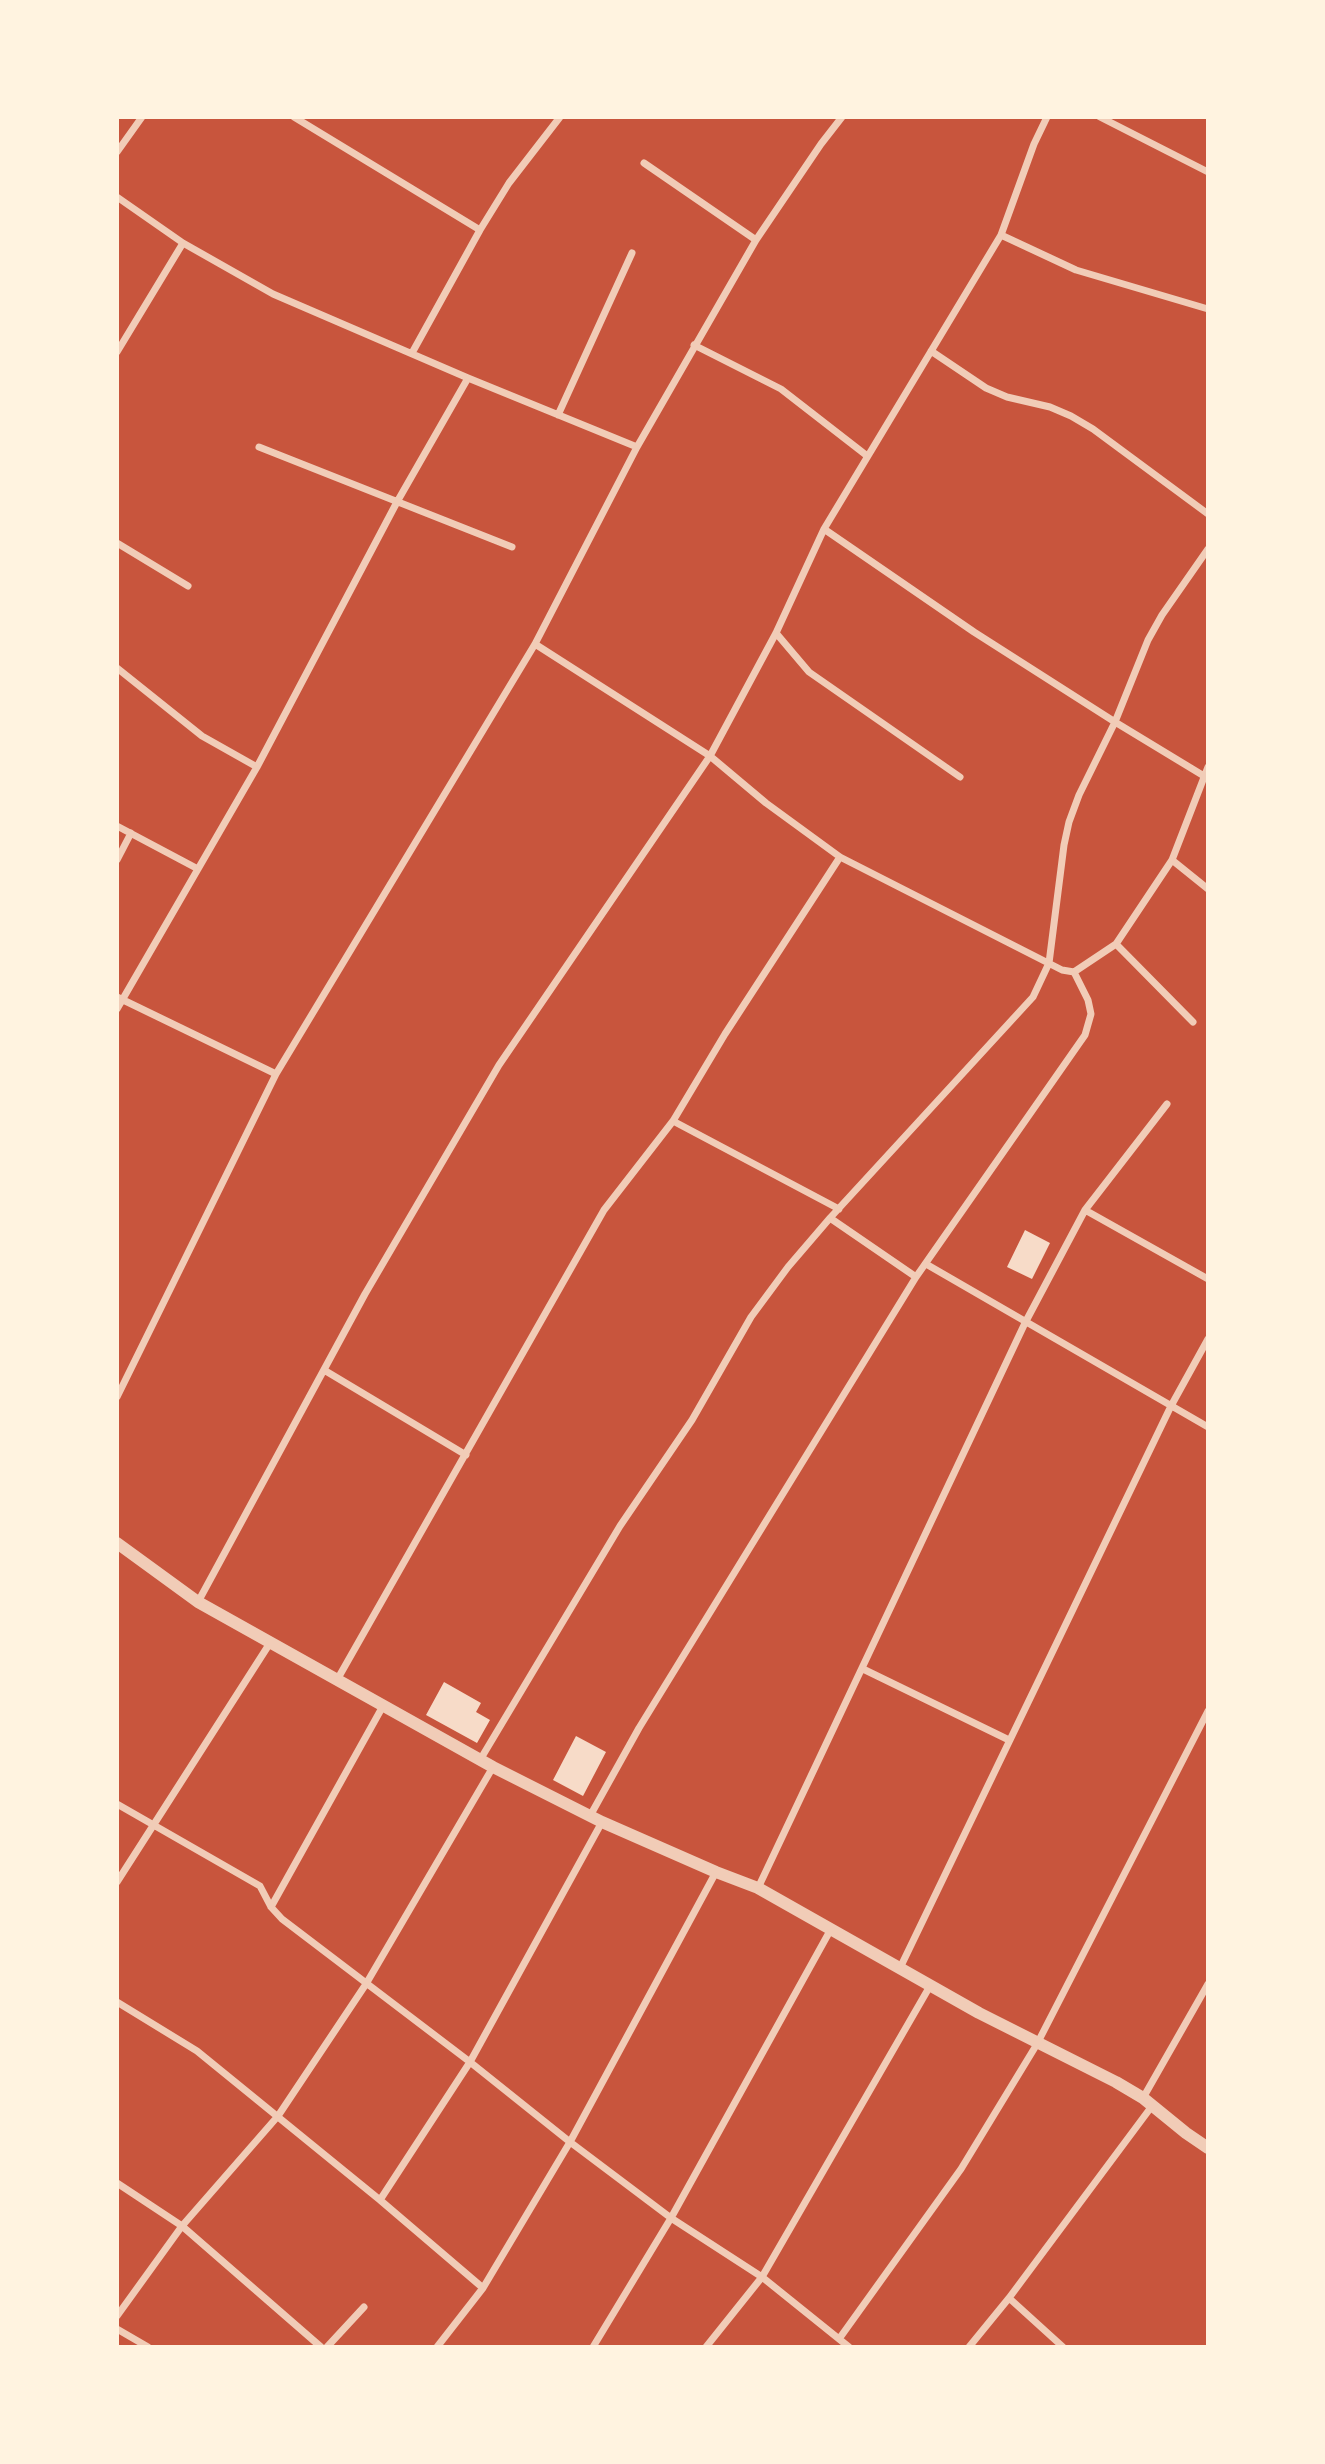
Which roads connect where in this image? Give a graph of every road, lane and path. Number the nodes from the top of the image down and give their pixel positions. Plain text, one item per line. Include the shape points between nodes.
1 (142, 117) edge
2 (294, 117) edge
3 (560, 117) edge
4 (842, 117) edge
5 (1047, 117) edge
6 (1100, 117) edge
7 (117, 152) edge
8 (643, 163) dead end
9 (1208, 172) edge
10 (117, 197) edge
11 (480, 230) junction
12 (1000, 235) junction
13 (756, 240) junction
14 (183, 243) junction
15 (632, 253) dead end
16 (1208, 309) edge
17 (694, 345) junction
18 (931, 351) junction
19 (117, 352) edge
20 (412, 353) junction
21 (468, 379) junction
22 (558, 415) junction
23 (259, 447) dead end
24 (637, 447) junction
25 (866, 456) junction
26 (397, 502) junction
27 (1208, 514) edge
28 (824, 529) junction
29 (117, 543) edge
30 (512, 547) dead end
31 (1208, 549) edge
32 (188, 586) dead end
33 (776, 634) junction
34 (535, 644) junction
35 (117, 668) edge
36 (1115, 722) junction
37 (710, 756) junction
38 (257, 767) junction
39 (1206, 771) edge
40 (960, 777) dead end
41 (117, 826) edge
42 (131, 834) junction
43 (840, 858) junction
44 (117, 859) edge
45 (1172, 860) junction
46 (198, 869) junction
47 (1208, 889) edge
48 (1116, 944) junction
49 (1049, 963) junction
50 (1074, 972) junction
51 (120, 998) edge
52 (117, 1009) edge
53 (1193, 1022) dead end
54 (276, 1074) junction
55 (1167, 1104) dead end
56 (673, 1121) junction
57 (839, 1209) junction
58 (1085, 1210) junction
59 (830, 1218) junction
60 (926, 1264) junction
61 (916, 1277) junction
62 (1208, 1279) edge
63 (1025, 1323) junction
64 (1208, 1339) edge
65 (324, 1370) junction
66 (117, 1396) edge
67 (1171, 1406) junction
68 (1208, 1427) edge
69 (466, 1455) junction
70 (117, 1543) edge
71 (198, 1602) junction
72 (270, 1643) junction
73 (863, 1669) junction
74 (337, 1680) junction
75 (383, 1706) junction
76 (1208, 1711) edge
77 (1009, 1740) junction
78 (480, 1760) junction
79 (493, 1767) junction
80 (117, 1804) edge
81 (596, 1819) junction
82 (152, 1825) junction
83 (716, 1872) junction
84 (117, 1882) edge
85 (758, 1888) junction
86 (271, 1907) junction
87 (831, 1929) junction
88 (900, 1968) junction
89 (366, 1984) junction
90 (1208, 1984) edge
91 (930, 1986) junction
92 (117, 2002) edge
93 (1037, 2044) junction
94 (470, 2062) junction
95 (1147, 2102) junction
96 (278, 2116) junction
97 (570, 2143) junction
98 (1208, 2147) edge
99 (117, 2183) edge
100 (380, 2200) junction
101 (671, 2218) junction
102 (182, 2226) junction
103 (762, 2277) junction
104 (483, 2288) junction
105 (1009, 2298) junction
106 (364, 2307) dead end
107 (117, 2316) edge
108 (117, 2329) edge
109 (839, 2339) junction
110 (148, 2347) edge
111 (321, 2347) edge
112 (327, 2347) edge
113 (437, 2347) edge
114 (593, 2347) edge
115 (706, 2347) edge
116 (849, 2347) edge
117 (969, 2347) edge
118 (1063, 2347) edge

1 - 7 street
2 - 11 street
3 - 11 street
4 - 13 street
5 - 12 street
6 - 9 street
8 - 13 street
10 - 14 street
11 - 20 street
12 - 16 street via 1076,270
12 - 18 street
13 - 17 street
14 - 19 street
14 - 20 street via 273,294
15 - 22 street
17 - 24 street
17 - 25 street via 781,389
18 - 25 street
18 - 27 street via 986,388 1071,416
20 - 21 street
21 - 22 street
21 - 26 street
22 - 24 street
23 - 26 street
24 - 34 street
25 - 28 street
26 - 30 street
26 - 38 street
28 - 33 street
28 - 36 street
29 - 32 street
31 - 36 street via 1148,640
33 - 37 street
33 - 40 street via 809,672
34 - 37 street
34 - 54 street
35 - 38 street via 192,729
36 - 39 street
36 - 49 street via 1069,822
37 - 43 street
37 - 65 street via 499,1065
38 - 46 street
39 - 45 street
41 - 42 street
42 - 44 street
42 - 46 street
43 - 49 street
43 - 56 street
45 - 47 street
45 - 48 street
46 - 51 street
48 - 50 street
48 - 53 street
49 - 50 street
49 - 57 street via 1033,997
50 - 60 street via 1091,1014 1085,1035
51 - 52 street
51 - 54 street
54 - 66 street
55 - 58 street
56 - 57 street
56 - 69 street via 604,1210
57 - 59 street
58 - 62 street
58 - 63 street
59 - 61 street
59 - 78 street via 751,1317
60 - 61 street
60 - 63 street
61 - 81 street via 646,1717
63 - 67 street
63 - 73 street
64 - 67 street
65 - 69 street
65 - 71 street
67 - 68 street
67 - 77 street
69 - 74 street
70 - 71 street
71 - 72 street
72 - 74 street
72 - 82 street
73 - 77 street
73 - 85 street
74 - 75 street
75 - 78 street
75 - 86 street
76 - 93 street
77 - 88 street
78 - 79 street
79 - 81 street
79 - 89 street
80 - 82 street
81 - 83 street
81 - 94 street
82 - 84 street
82 - 86 street via 260,1886
83 - 85 street
83 - 97 street
85 - 87 street
86 - 89 street
87 - 88 street
87 - 101 street
88 - 91 street
89 - 94 street
89 - 96 street
90 - 95 street
91 - 93 street
91 - 103 street
92 - 96 street via 197,2051
93 - 95 street via 1096,2070
93 - 109 street via 961,2169
94 - 97 street
94 - 100 street
95 - 98 street
95 - 105 street
96 - 100 street
96 - 102 street
97 - 101 street
97 - 104 street
99 - 102 street
100 - 104 street
101 - 103 street
101 - 114 street
102 - 107 street
102 - 111 street
103 - 109 street
103 - 115 street
104 - 113 street
105 - 117 street
105 - 118 street
106 - 112 street
108 - 110 street
109 - 116 street

